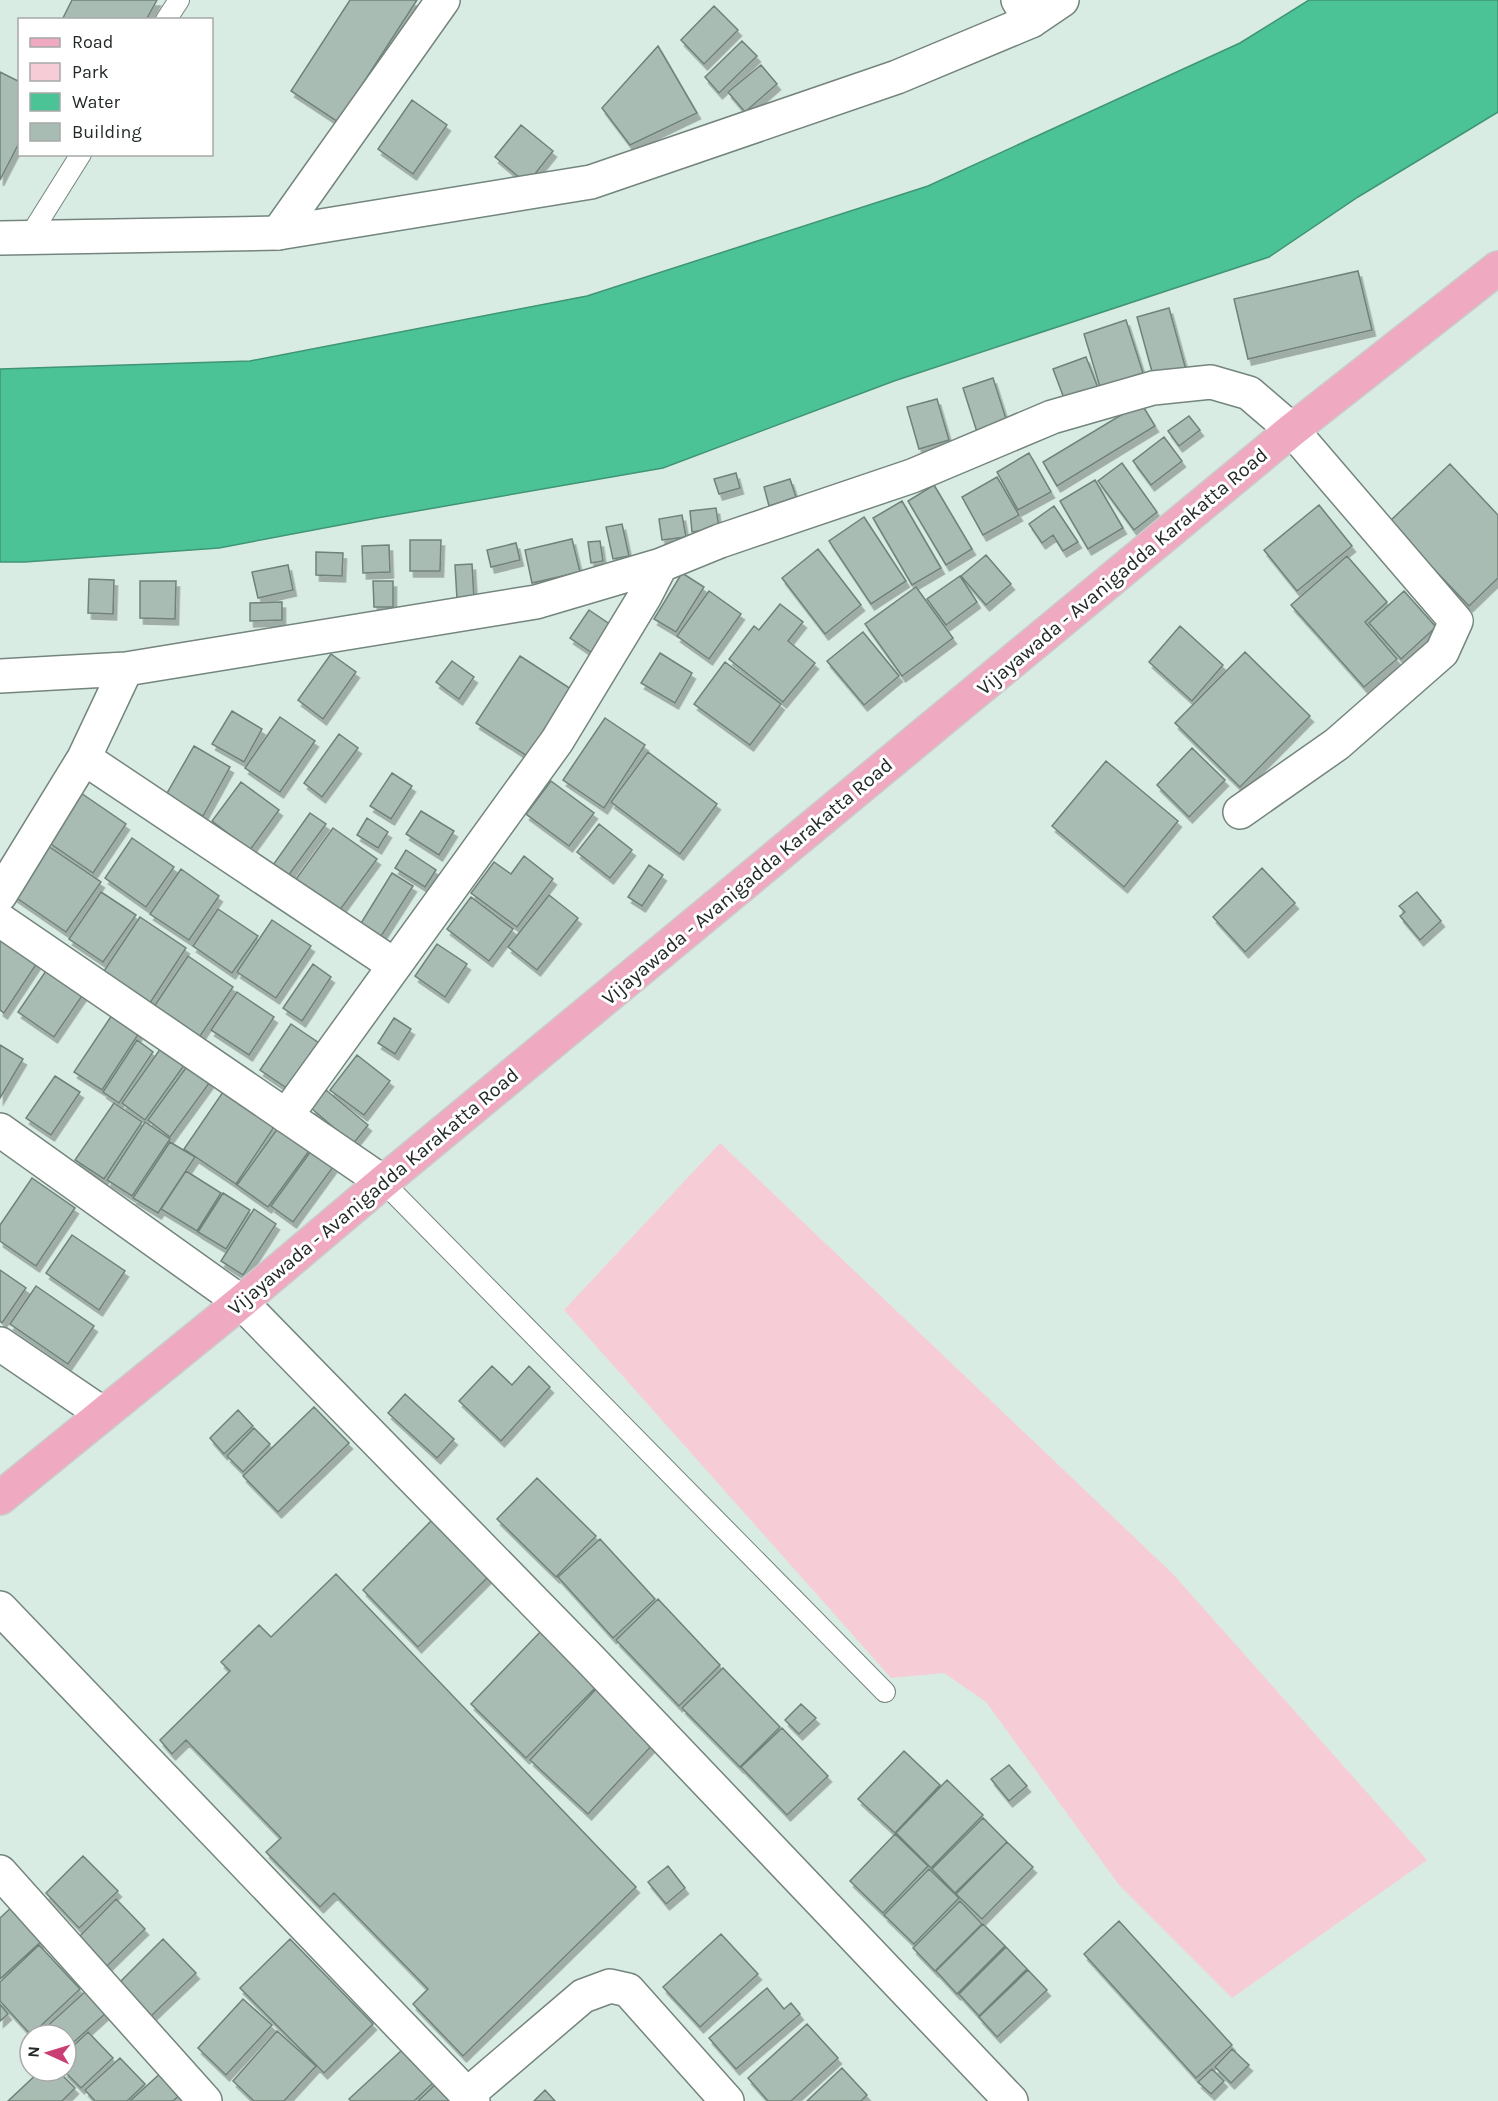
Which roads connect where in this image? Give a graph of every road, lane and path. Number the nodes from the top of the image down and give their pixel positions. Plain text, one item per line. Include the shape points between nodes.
1 (178, 0) edge
2 (443, 0) edge
3 (1062, 0) edge
4 (1025, 10) edge
5 (167, 18) edge
6 (79, 156) edge
7 (278, 233) junction
8 (14, 238) edge
9 (1498, 268) edge
10 (1292, 430) junction
11 (661, 565) junction
12 (126, 669) junction
13 (0, 676) edge
14 (84, 758) junction
15 (1240, 812) dead end
16 (0, 895) edge
17 (0, 920) edge
18 (394, 965) junction
19 (286, 1116) junction
20 (0, 1130) edge
21 (382, 1182) junction
22 (241, 1302) junction
23 (0, 1344) edge
24 (103, 1414) junction
25 (0, 1498) edge
26 (0, 1608) edge
27 (885, 1692) dead end
28 (0, 1872) edge
29 (470, 2098) edge
30 (205, 2101) edge
31 (727, 2101) edge
32 (1011, 2101) edge

1 - 5 lane
2 - 7 street
3 - 4 street
4 - 7 street via 897,77 591,182
6 - 8 lane
7 - 8 street
9 - 10 main road, Vijayawada - Avanigadda Karakatta Road
10 - 11 street via 1248,393 1211,382 1153,388 1052,417 912,476
10 - 15 street via 1456,621 1442,652 1336,744
10 - 21 main road, Vijayawada - Avanigadda Karakatta Road
11 - 12 street via 536,602
11 - 18 street via 557,741
12 - 13 street
12 - 14 street
14 - 16 street
14 - 18 street
17 - 19 street
18 - 19 street
19 - 21 street
20 - 22 street
21 - 22 main road, Vijayawada - Avanigadda Karakatta Road
21 - 27 lane
22 - 24 main road, Vijayawada - Avanigadda Karakatta Road
22 - 32 street via 590,1659
23 - 24 street
24 - 25 main road, Vijayawada - Avanigadda Karakatta Road
26 - 29 street
28 - 30 street
29 - 31 street via 583,1996 610,1986 628,1990

